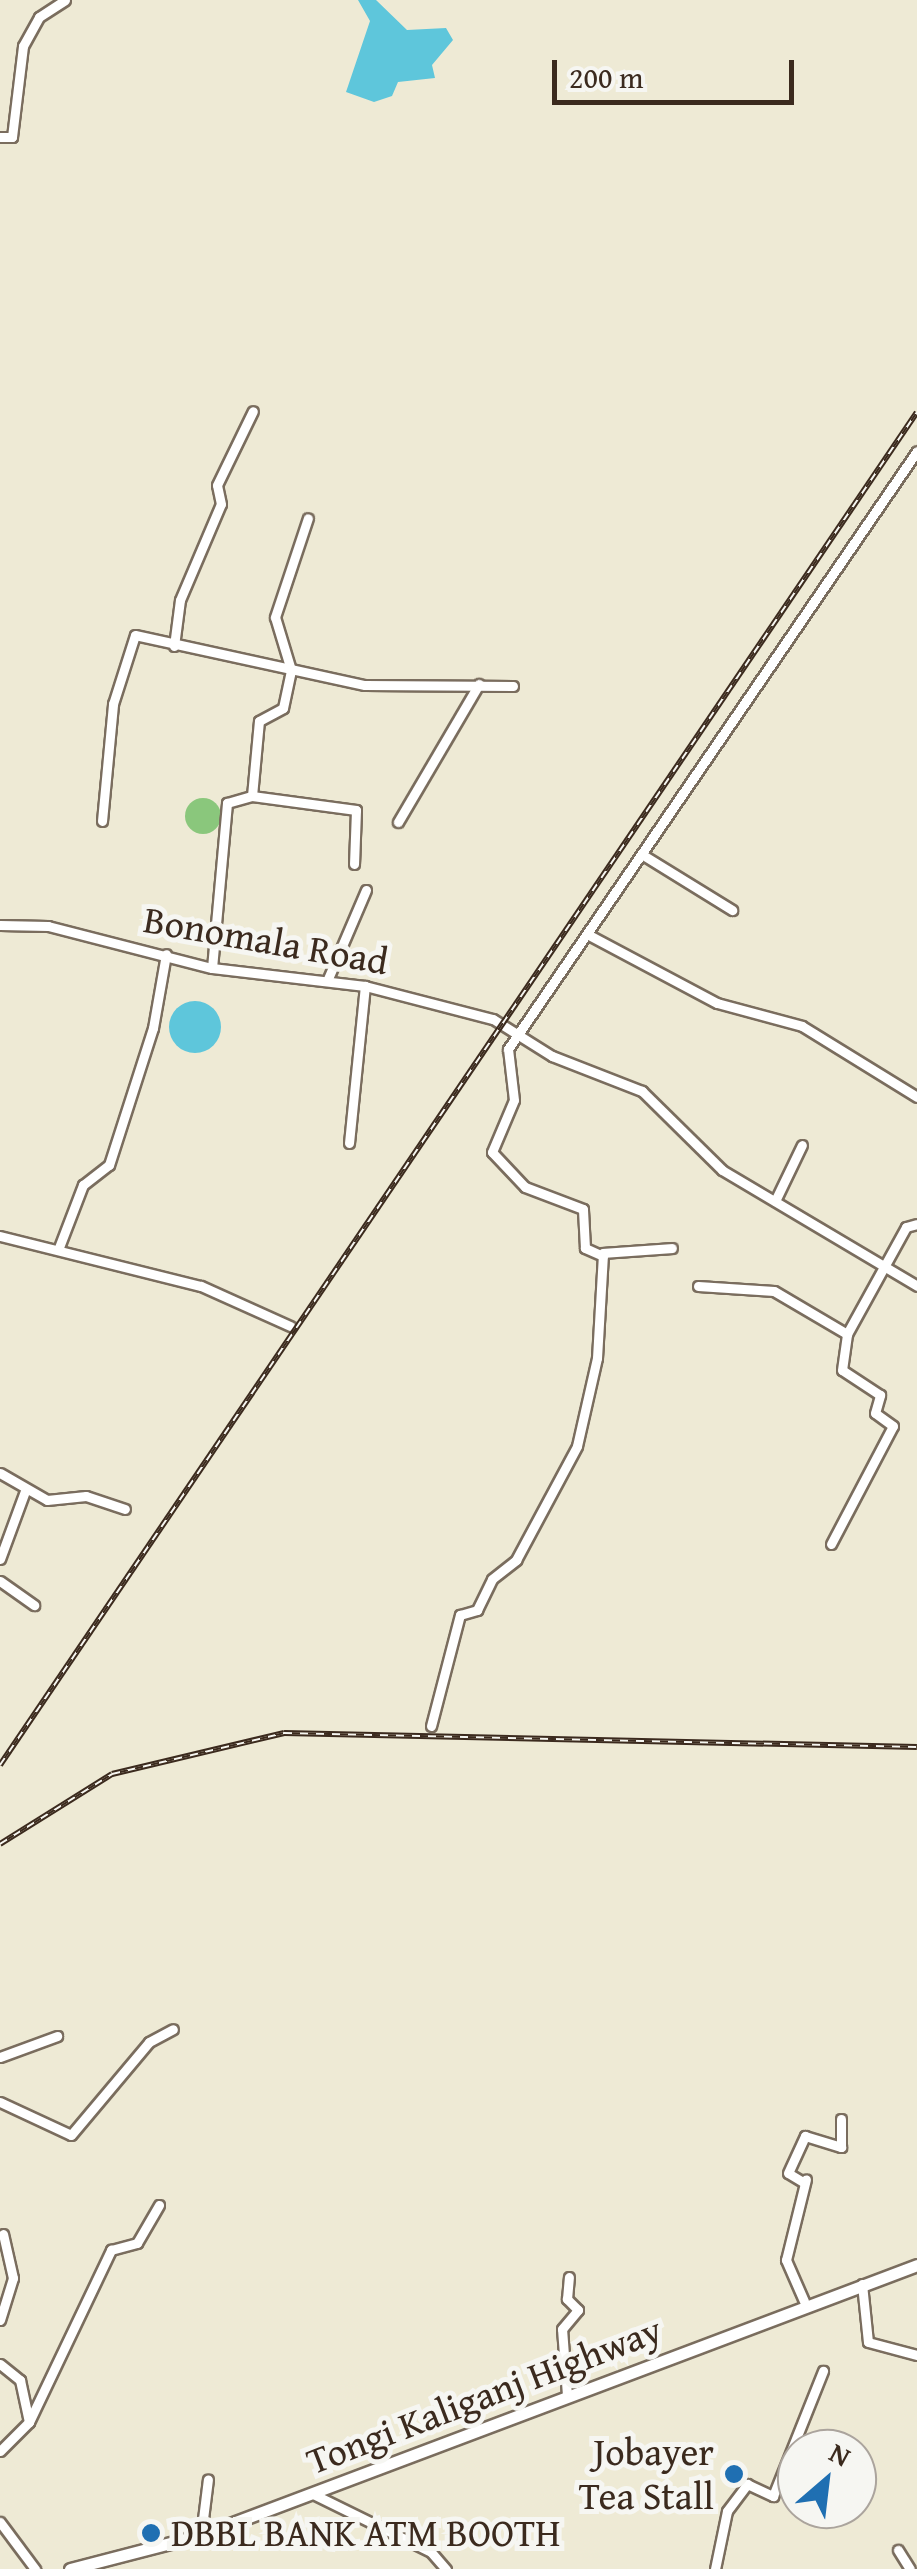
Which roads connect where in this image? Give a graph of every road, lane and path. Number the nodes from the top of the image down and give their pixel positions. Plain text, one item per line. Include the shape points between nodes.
1 (65, 0) edge
2 (0, 137) edge
3 (253, 411) dead end
4 (917, 451) edge
5 (308, 518) dead end
6 (174, 646) junction
7 (291, 670) junction
8 (479, 684) junction
9 (513, 686) dead end
10 (252, 796) junction
11 (102, 821) dead end
12 (398, 822) dead end
13 (644, 855) junction
14 (354, 864) dead end
15 (366, 890) dead end
16 (732, 910) dead end
17 (0, 925) edge
18 (587, 934) junction
19 (166, 954) junction
20 (212, 968) junction
21 (327, 981) junction
22 (365, 986) junction
23 (514, 1036) junction
24 (917, 1098) edge
25 (349, 1143) dead end
26 (802, 1145) dead end
27 (774, 1201) junction
28 (917, 1224) edge
29 (0, 1236) edge
30 (672, 1248) dead end
31 (58, 1250) junction
32 (603, 1256) junction
33 (884, 1266) junction
34 (698, 1286) dead end
35 (917, 1286) edge
36 (290, 1326) dead end
37 (847, 1334) junction
38 (0, 1473) edge
39 (25, 1491) junction
40 (125, 1509) dead end
41 (832, 1544) dead end
42 (0, 1560) edge
43 (0, 1581) edge
44 (34, 1604) dead end
45 (432, 1726) dead end
46 (173, 2029) dead end
47 (56, 2036) dead end
48 (0, 2057) edge
49 (0, 2102) edge
50 (841, 2119) dead end
51 (159, 2205) dead end
52 (3, 2234) dead end
53 (917, 2264) edge
54 (569, 2277) dead end
55 (862, 2284) junction
56 (804, 2301) junction
57 (0, 2320) edge
58 (917, 2355) edge
59 (0, 2364) edge
60 (823, 2371) dead end
61 (568, 2395) junction
62 (30, 2422) junction
63 (0, 2451) edge
64 (208, 2479) dead end
65 (313, 2494) junction
66 (0, 2522) edge
67 (201, 2534) junction
68 (898, 2550) dead end
69 (35, 2569) edge
70 (70, 2569) edge
71 (446, 2569) edge
72 (715, 2569) edge
73 (910, 2569) edge

1 - 2 street via 39,17 23,46 12,137
3 - 6 street via 217,485 221,504 180,600
4 - 13 street
5 - 7 street via 275,618
6 - 7 street
6 - 11 street via 126,640
7 - 8 street via 365,685
7 - 10 street via 284,708 259,722
8 - 9 street
8 - 12 street
10 - 14 street via 356,810
10 - 20 street via 227,802
13 - 16 street
13 - 18 street
15 - 21 street
17 - 19 street, Bonomala Road via 48,926
18 - 23 street
18 - 24 street via 717,1003 802,1026
19 - 20 street, Bonomala Road
19 - 31 street via 153,1028 109,1165 83,1185
20 - 21 street, Bonomala Road
21 - 22 street, Bonomala Road
22 - 23 street, Bonomala Road via 479,1014
22 - 25 street
23 - 27 street, Bonomala Road via 642,1091 679,1136
23 - 32 street via 506,1064 512,1110 492,1152 525,1187 583,1209 585,1248
26 - 27 street
27 - 33 street, Bonomala Road
28 - 33 street via 909,1223
29 - 31 street
30 - 32 street
31 - 36 street via 201,1286
32 - 45 street via 597,1358 577,1446 516,1560 492,1579 477,1610 460,1615
33 - 35 street, Bonomala Road
33 - 37 street
34 - 37 street via 774,1291
37 - 41 street via 842,1370 880,1395 874,1412 893,1426
38 - 39 street
39 - 40 street
39 - 42 street
43 - 44 street
46 - 49 street via 150,2042 71,2134
47 - 48 street
50 - 56 street via 841,2147 806,2136 788,2173 804,2180 786,2260
51 - 62 street via 137,2243 112,2250
52 - 57 street via 14,2278
53 - 55 main road, Tongi Kaliganj Highway
54 - 61 street via 566,2299 578,2310 562,2329
55 - 56 main road, Tongi Kaliganj Highway
55 - 58 street via 868,2342
56 - 61 main road, Tongi Kaliganj Highway
59 - 62 street via 20,2380
60 - 72 street via 774,2496 747,2484 727,2511
61 - 65 main road, Tongi Kaliganj Highway
62 - 63 street
64 - 67 street
65 - 67 main road, Tongi Kaliganj Highway
65 - 71 street via 431,2552
66 - 69 street
67 - 70 main road, Tongi Kaliganj Highway
68 - 73 street

